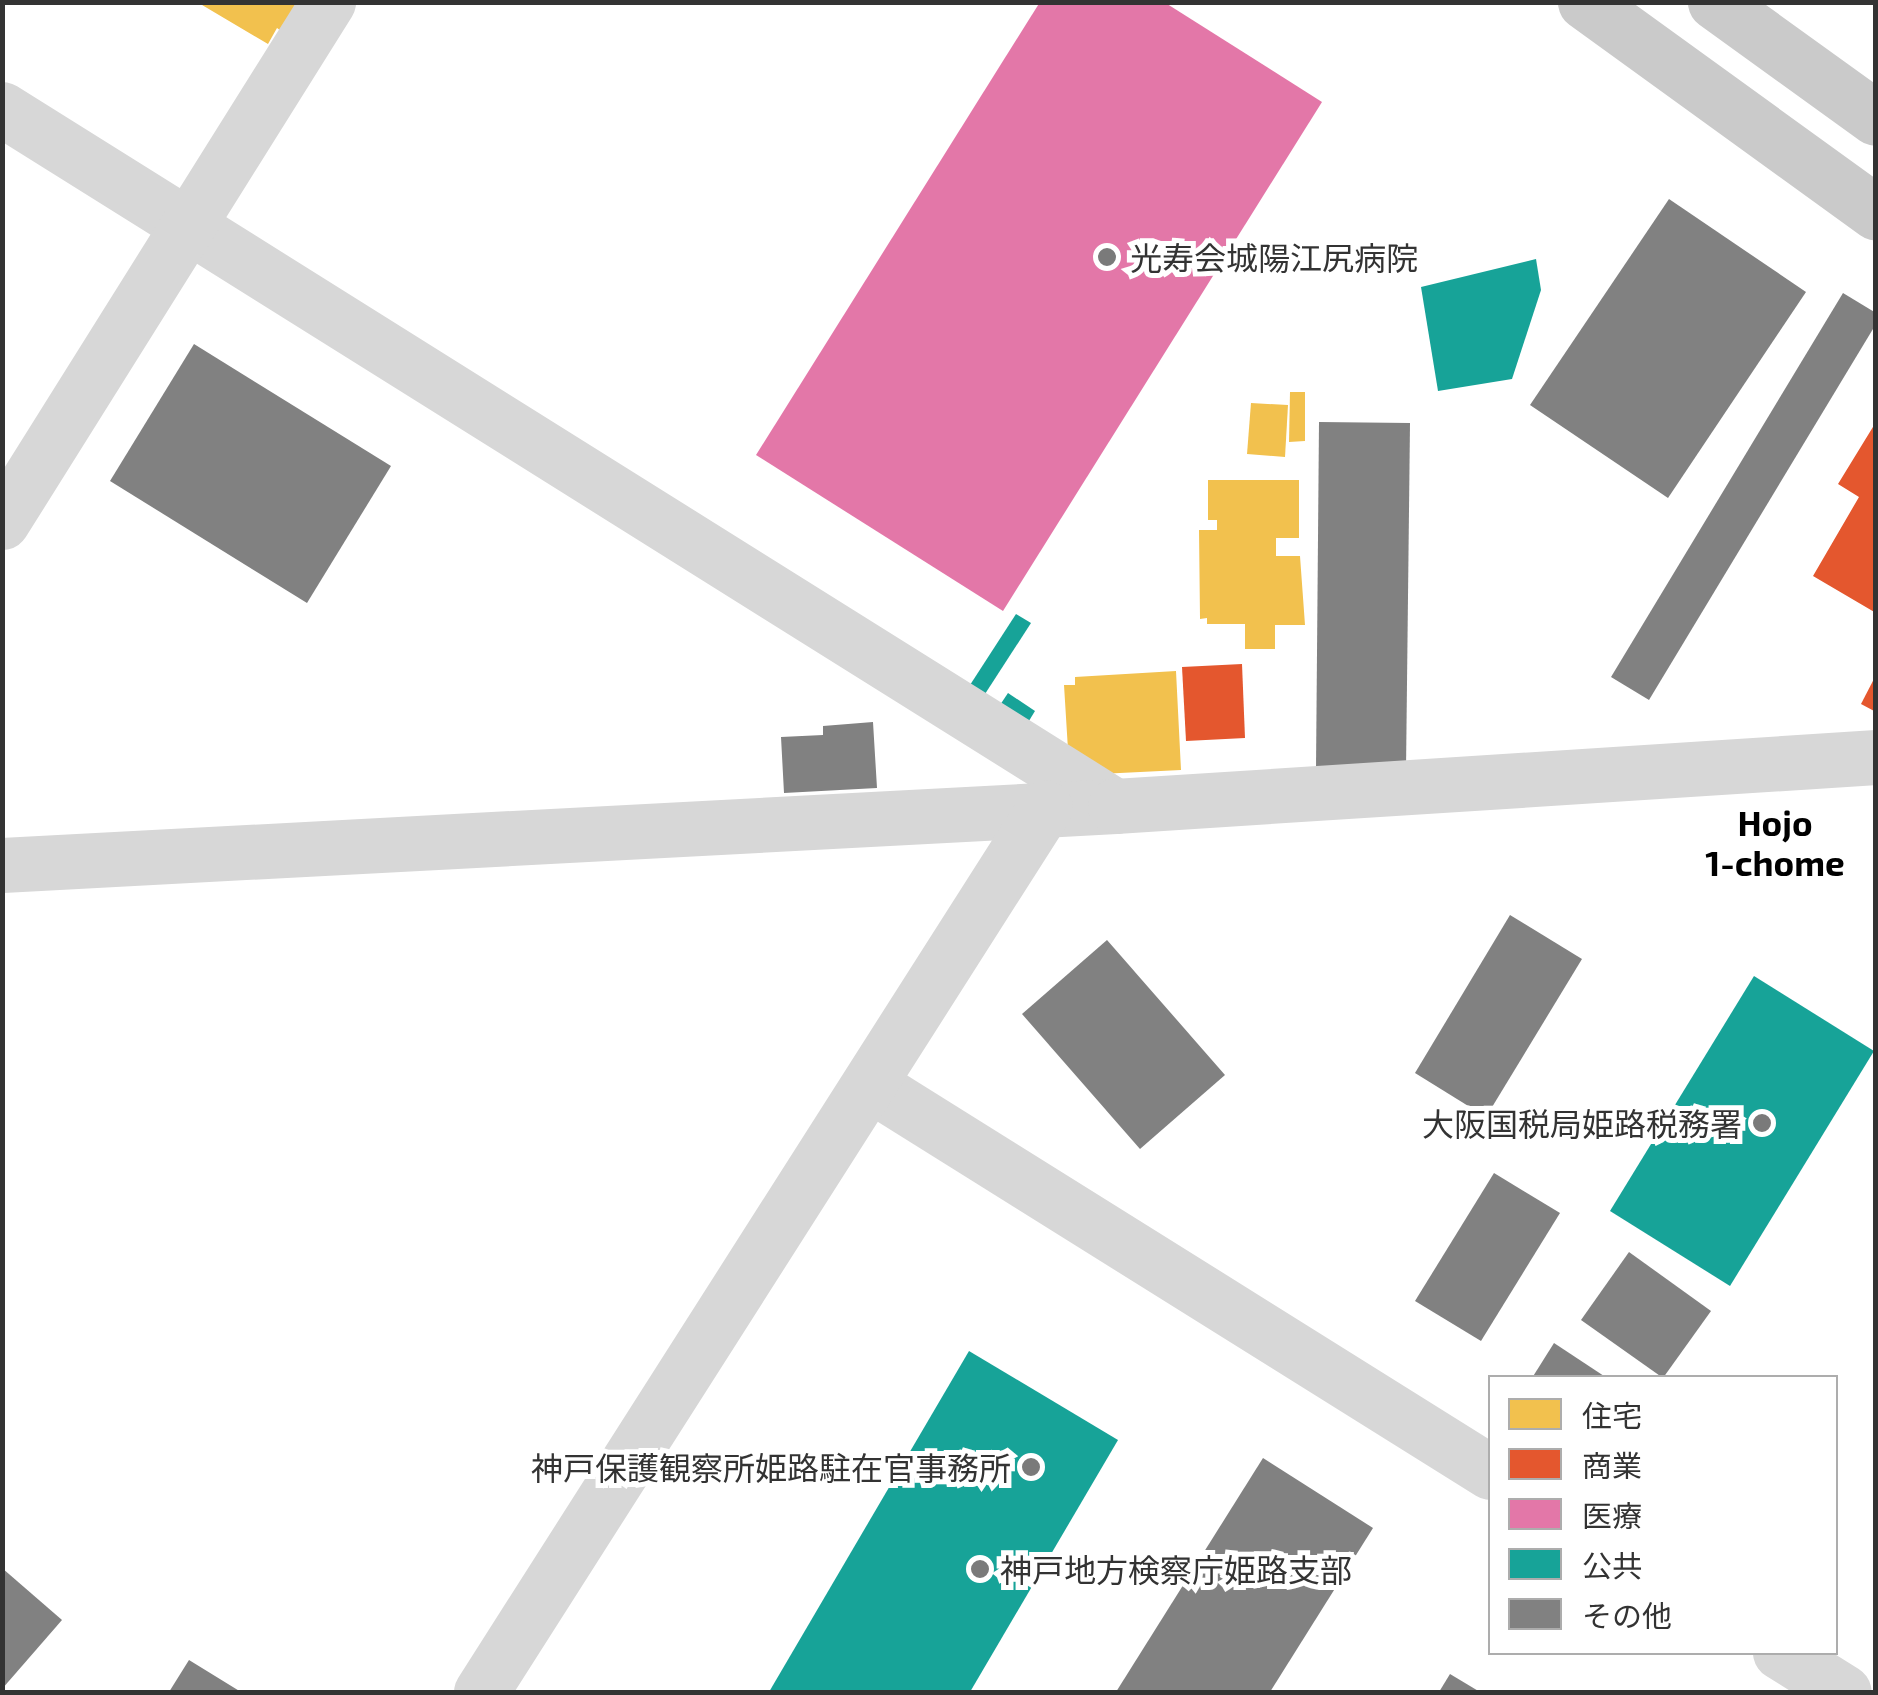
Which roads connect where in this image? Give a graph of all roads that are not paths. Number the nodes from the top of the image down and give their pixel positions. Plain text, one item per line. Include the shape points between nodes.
1 (328, 2) edge
2 (1586, 2) edge
3 (1715, 2) edge
4 (2, 109) edge
5 (1876, 118) edge
6 (1876, 212) edge
7 (190, 230) junction
8 (2, 522) edge
9 (1876, 758) edge
10 (1115, 806) junction
11 (1045, 807) junction
12 (2, 865) edge
13 (871, 1085) junction
14 (1488, 1471) edge
15 (1785, 1655) edge
16 (481, 1692) edge
17 (1844, 1692) edge

1 - 7 street
2 - 6 main road
3 - 5 main road
4 - 7 street
7 - 8 street
7 - 10 street
9 - 10 street
10 - 11 street
11 - 12 street
11 - 13 street
13 - 14 street
13 - 16 street
15 - 17 street

